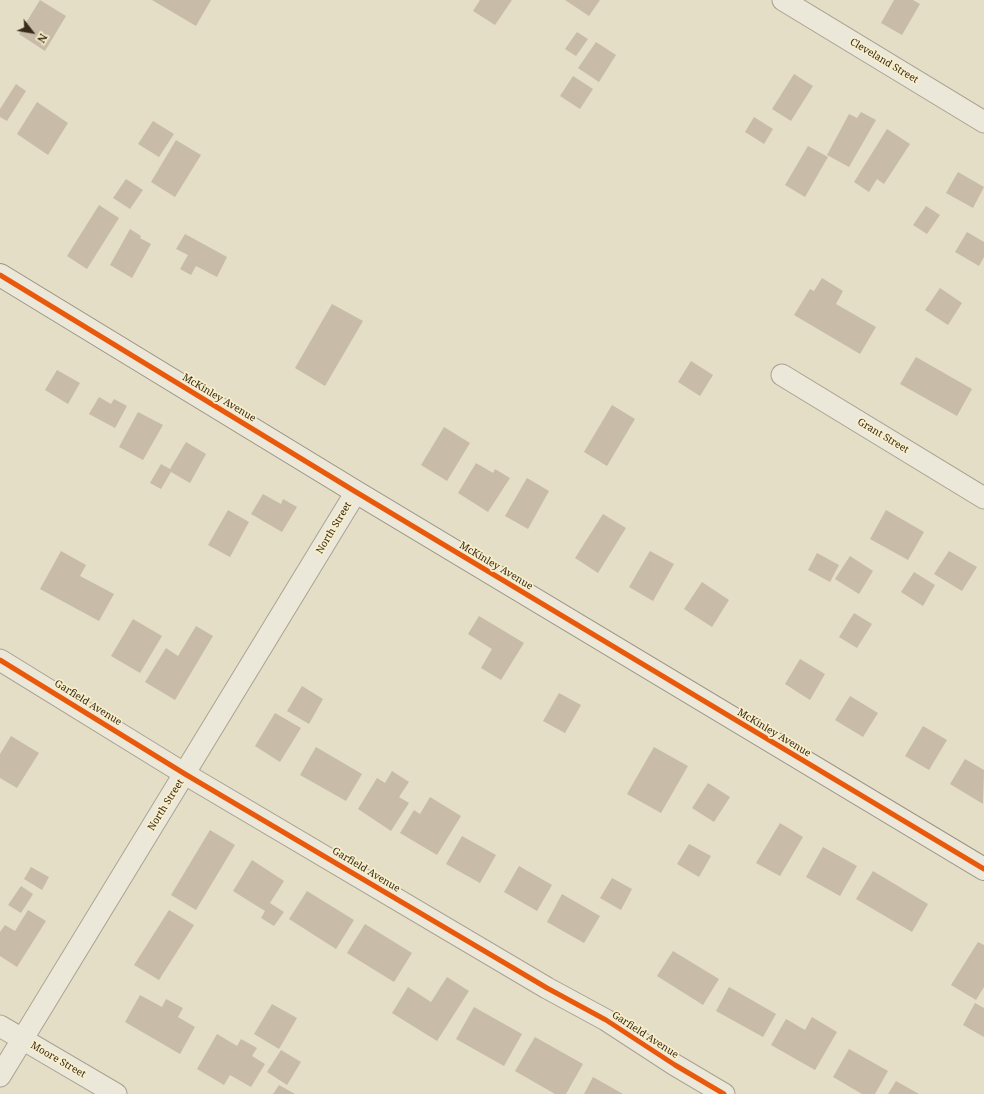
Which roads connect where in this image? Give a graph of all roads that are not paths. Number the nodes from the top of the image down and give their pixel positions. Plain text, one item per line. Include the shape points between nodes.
1 (783, 0) edge
2 (984, 122) edge
3 (0, 275) edge
4 (782, 375) dead end
5 (356, 492) junction
6 (984, 498) edge
7 (0, 660) edge
8 (185, 774) junction
9 (984, 869) edge
10 (0, 1026) edge
11 (22, 1040) junction
12 (0, 1076) edge
13 (116, 1094) edge
14 (724, 1094) edge

1 - 2 street, Cleveland Street
3 - 5 street, McKinley Avenue
4 - 6 street, Grant Street
5 - 8 street, North Street
5 - 9 street, McKinley Avenue
7 - 8 street, Garfield Avenue
8 - 11 street, North Street
8 - 14 street, Garfield Avenue via 540,984 606,1020
10 - 11 street, Moore Street
11 - 12 street, North Street
11 - 13 street, Moore Street

